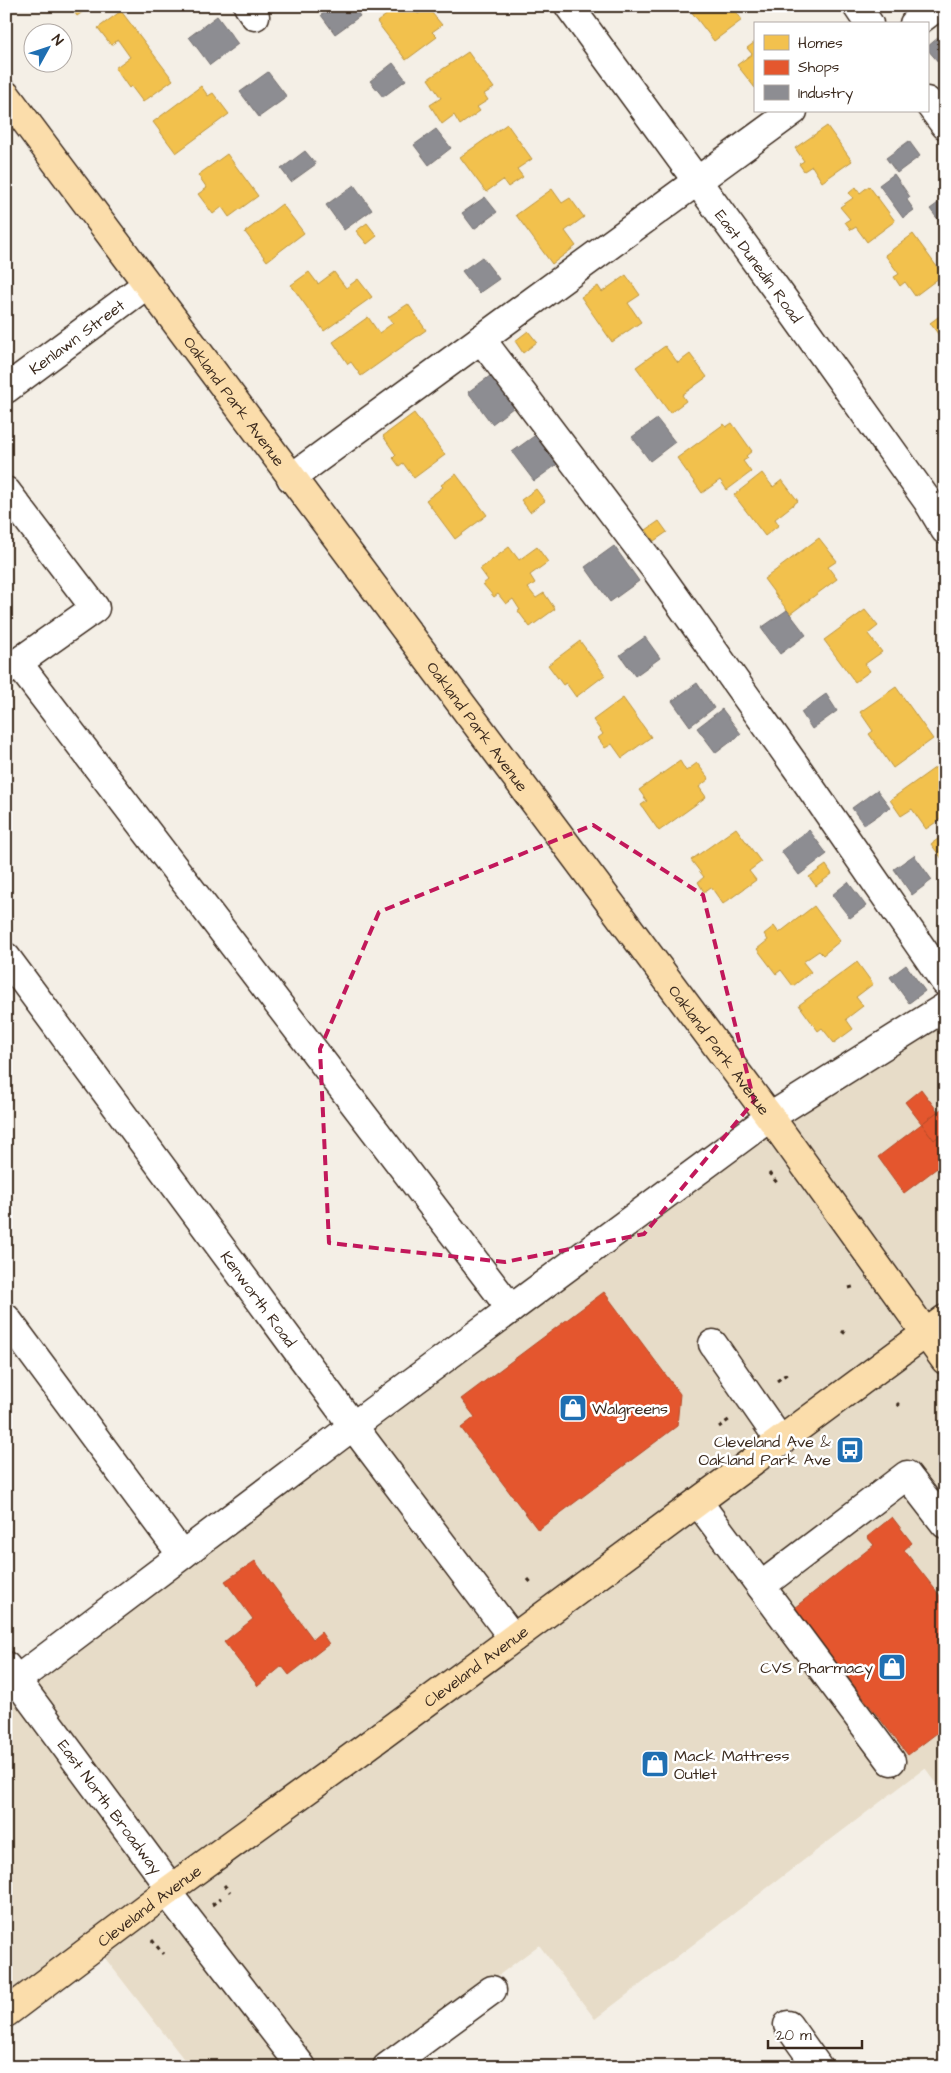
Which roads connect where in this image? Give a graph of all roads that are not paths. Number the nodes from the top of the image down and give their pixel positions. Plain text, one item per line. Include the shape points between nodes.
1 (569, 6) edge
2 (857, 6) edge
3 (938, 6) edge
4 (868, 22) edge
5 (917, 22) edge
6 (6, 95) edge
7 (928, 102) edge
8 (792, 112) edge
9 (945, 124) edge
10 (698, 181) junction
11 (146, 285) junction
12 (481, 339) junction
13 (6, 389) edge
14 (291, 478) junction
15 (6, 491) edge
16 (945, 530) edge
17 (12, 667) edge
18 (6, 957) edge
19 (945, 982) edge
20 (945, 1007) edge
21 (770, 1117) junction
22 (511, 1309) junction
23 (6, 1318) edge
24 (935, 1326) edge
25 (713, 1344) dead end
26 (945, 1360) edge
27 (353, 1426) junction
28 (781, 1442) junction
29 (698, 1502) junction
30 (945, 1524) edge
31 (182, 1555) junction
32 (761, 1586) junction
33 (514, 1638) junction
34 (10, 1678) edge
35 (891, 1761) dead end
36 (168, 1890) junction
37 (492, 1990) dead end
38 (6, 2013) edge
39 (788, 2025) dead end
40 (302, 2067) edge
41 (387, 2067) edge
42 (818, 2067) edge

1 - 10 street, East Dunedin Road
2 - 4 street
3 - 5 street
6 - 11 main road, Oakland Park Avenue
7 - 9 street
8 - 10 street
10 - 12 street
10 - 16 street, East Dunedin Road
11 - 13 street, Kenlawn Street
11 - 14 main road, Oakland Park Avenue
12 - 14 street
12 - 19 street via 656,570
14 - 21 main road, Oakland Park Avenue
15 - 17 street via 95,608
17 - 22 street
18 - 27 street, Kenworth Road
20 - 21 street
21 - 22 street
21 - 24 main road, Oakland Park Avenue
22 - 27 street
23 - 31 street
24 - 26 main road, Oakland Park Avenue
24 - 28 main road, Cleveland Avenue
25 - 28 street
27 - 31 street
27 - 33 street, Kenworth Road
28 - 29 main road, Cleveland Avenue
29 - 32 street
29 - 33 main road, Cleveland Avenue
30 - 32 street via 907,1475
31 - 34 street
32 - 35 street
33 - 36 main road, Cleveland Avenue
34 - 36 street, East North Broadway via 164,1880
36 - 38 main road, Cleveland Avenue
36 - 40 street, East North Broadway
37 - 41 street
39 - 42 street

